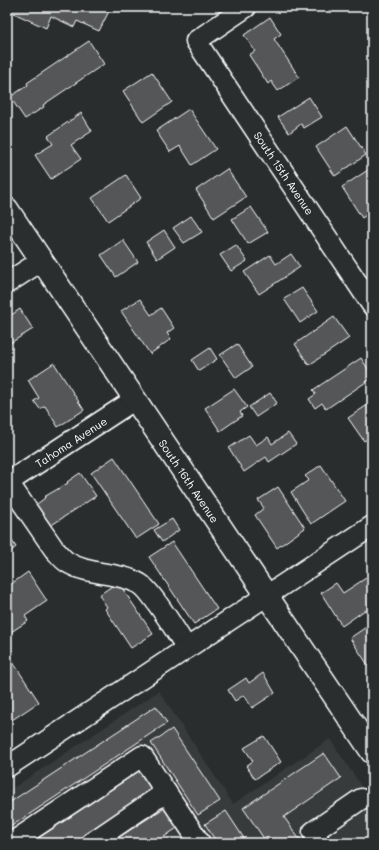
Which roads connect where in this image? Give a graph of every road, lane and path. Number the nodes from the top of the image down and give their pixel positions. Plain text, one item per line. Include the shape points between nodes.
1 (246, 7) edge
2 (7, 209) edge
3 (41, 260) junction
4 (7, 283) edge
5 (372, 305) edge
6 (134, 400) junction
7 (7, 482) edge
8 (372, 526) edge
9 (267, 595) junction
10 (187, 648) junction
11 (372, 752) edge
12 (7, 766) edge
13 (166, 792) junction
14 (361, 799) dead end
15 (192, 840) edge
16 (11, 843) edge
17 (90, 843) edge
18 (320, 843) edge

1 - 5 street, South 15th Avenue via 196,42
2 - 3 main road, South 16th Avenue
3 - 4 street
3 - 6 main road, South 16th Avenue
6 - 7 street, Tahoma Avenue
6 - 9 main road, South 16th Avenue
7 - 10 street via 62,558 83,568 131,579 145,587
8 - 9 street
9 - 10 street
9 - 11 main road, South 16th Avenue
10 - 12 street
13 - 15 street
13 - 16 street via 142,756
13 - 17 street
14 - 18 street via 313,832

